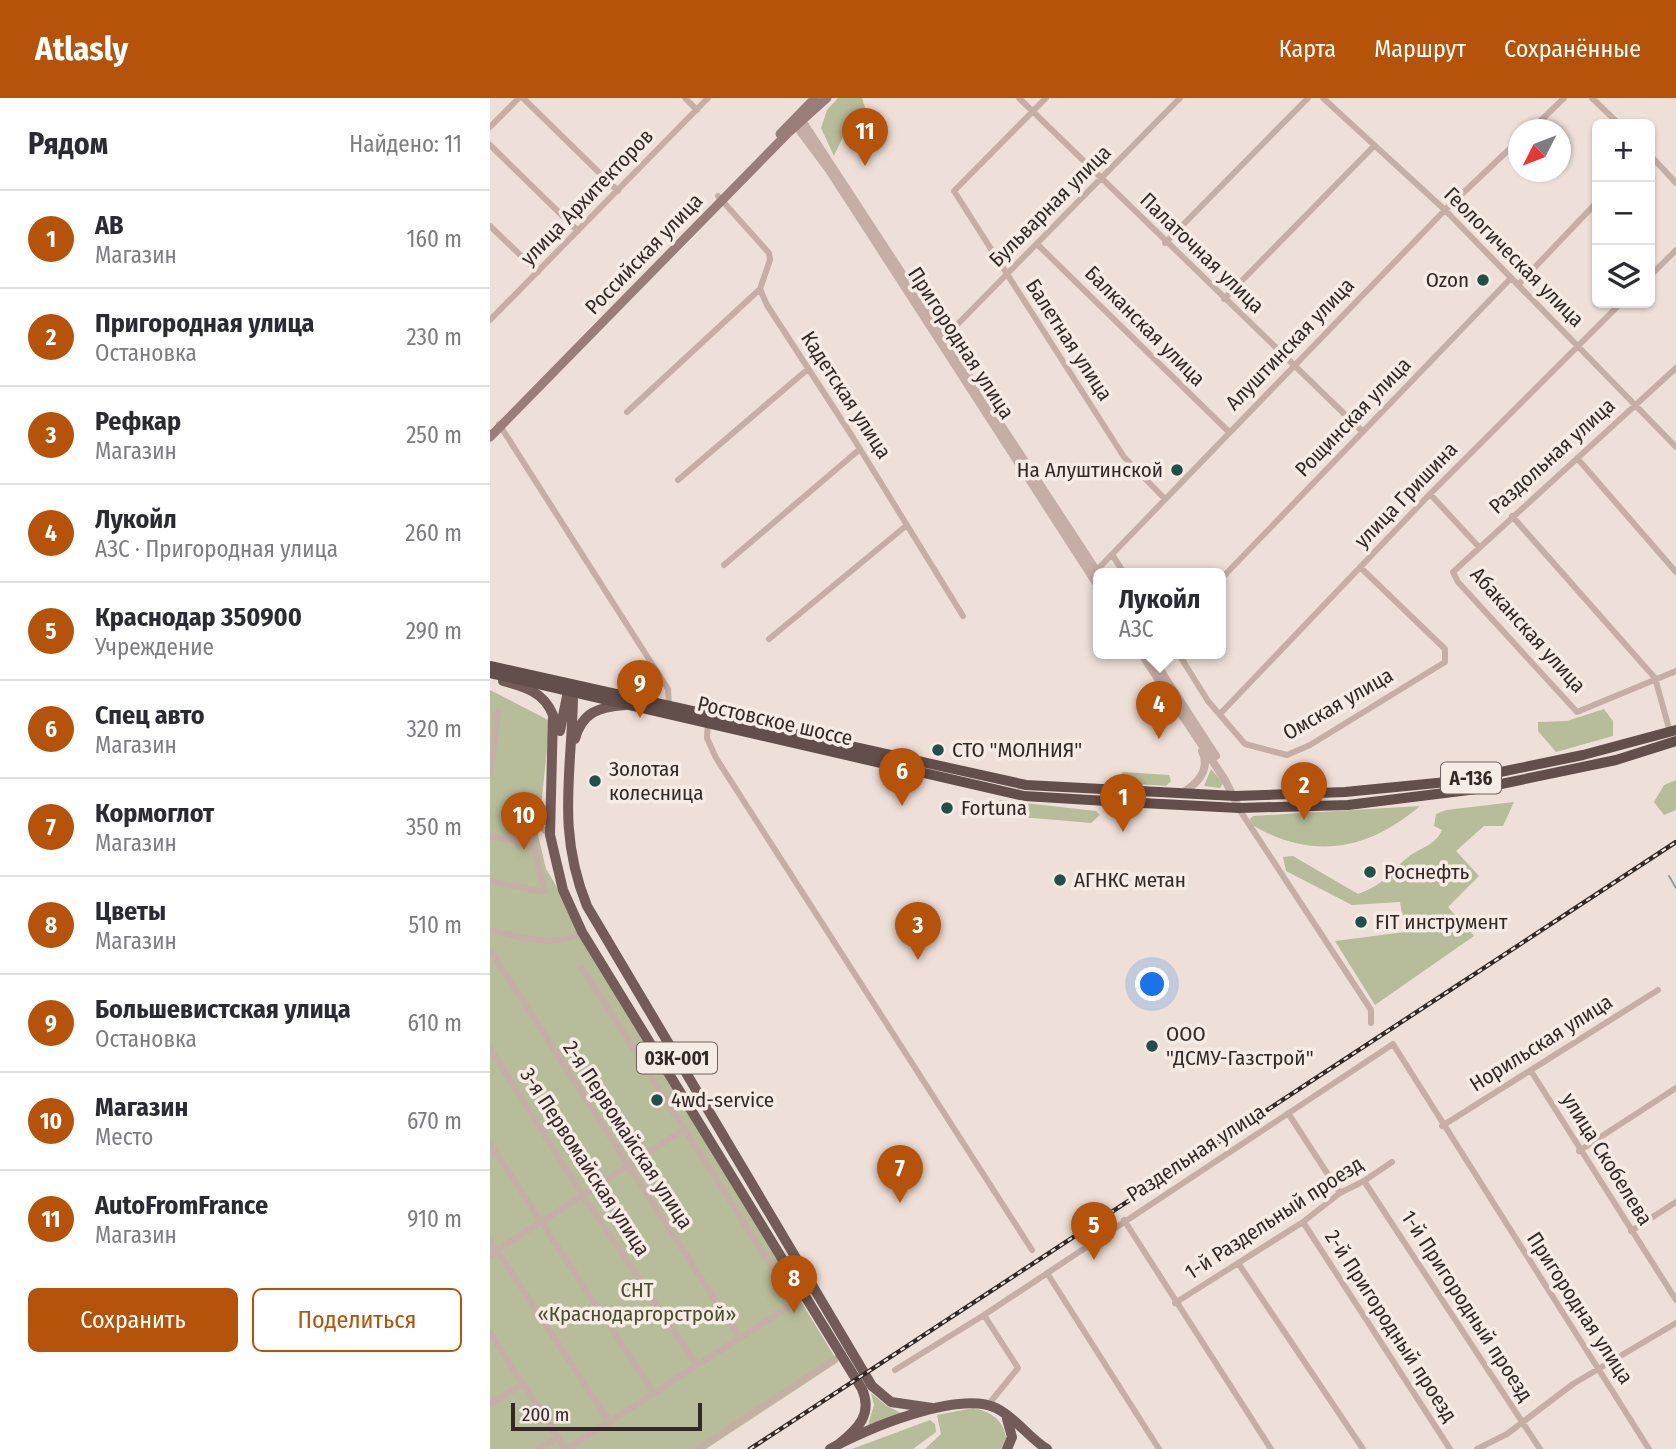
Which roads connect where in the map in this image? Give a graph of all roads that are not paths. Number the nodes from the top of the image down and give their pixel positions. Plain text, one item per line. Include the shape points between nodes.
1 (521, 98) edge
2 (685, 98) edge
3 (708, 98) edge
4 (815, 98) edge
5 (827, 98) edge
6 (1019, 98) edge
7 (1046, 98) edge
8 (1180, 98) edge
9 (1308, 98) edge
10 (1323, 98) edge
11 (1564, 98) edge
12 (1592, 98) edge
13 (696, 110) junction
14 (1034, 111) junction
15 (1542, 119) edge
16 (1614, 119) edge
17 (798, 120) junction
18 (490, 127) edge
19 (490, 145) edge
20 (1374, 146) junction
21 (1508, 150) edge
22 (1655, 160) edge
23 (1101, 179) junction
24 (1676, 183) edge
25 (618, 191) junction
26 (720, 198) junction
27 (1592, 207) edge
28 (1444, 210) junction
29 (490, 226) edge
30 (579, 231) junction
31 (1165, 243) junction
32 (1037, 244) junction
33 (1676, 250) edge
34 (1655, 271) edge
35 (538, 272) junction
36 (1006, 275) junction
37 (1511, 278) junction
38 (1518, 285) junction
39 (760, 289) junction
40 (1224, 299) junction
41 (1617, 308) edge
42 (490, 320) edge
43 (942, 340) junction
44 (1577, 346) junction
45 (1294, 366) junction
46 (1676, 368) edge
47 (808, 369) junction
48 (1636, 405) junction
49 (627, 412) dead end
50 (499, 425) junction
51 (490, 431) edge
52 (1229, 432) junction
53 (1363, 432) junction
54 (490, 437) edge
55 (1676, 447) edge
56 (860, 449) junction
57 (1577, 458) junction
58 (678, 480) dead end
59 (1430, 494) junction
60 (1165, 499) junction
61 (1512, 516) junction
62 (907, 525) junction
63 (1478, 546) junction
64 (1112, 556) junction
65 (724, 565) dead end
66 (1100, 568) edge
67 (1120, 568) edge
68 (1360, 568) junction
69 (1093, 570) edge
70 (1453, 572) joint
71 (1676, 572) edge
72 (1226, 574) edge
73 (963, 617) dead end
74 (769, 639) dead end
75 (1145, 659) edge
76 (1153, 659) edge
77 (1182, 659) edge
78 (490, 666) edge
79 (1676, 671) edge
80 (490, 675) edge
81 (1655, 678) junction
82 (555, 680) junction
83 (584, 686) junction
84 (533, 690) joint
85 (568, 691) junction
86 (626, 705) junction
87 (669, 707) junction
88 (498, 712) dead end
89 (1220, 714) junction
90 (708, 720) junction
91 (1674, 734) edge
92 (1195, 736) junction
93 (570, 759) junction
94 (490, 775) edge
95 (1182, 793) junction
96 (1237, 796) junction
97 (551, 802) junction
98 (1242, 810) junction
99 (533, 820) junction
100 (550, 835) junction
101 (490, 836) edge
102 (533, 845) junction
103 (490, 881) edge
104 (490, 930) edge
105 (582, 932) junction
106 (490, 950) edge
107 (582, 968) dead end
108 (1658, 990) dead end
109 (1371, 1023) dead end
110 (1393, 1044) joint
111 (490, 1048) edge
112 (1531, 1071) junction
113 (1676, 1088) edge
114 (1288, 1113) junction
115 (1442, 1126) junction
116 (685, 1129) junction
117 (490, 1144) edge
118 (1579, 1151) junction
119 (1392, 1162) dead end
120 (627, 1166) junction
121 (1364, 1181) junction
122 (1339, 1193) junction
123 (583, 1196) junction
124 (1676, 1202) edge
125 (1124, 1220) junction
126 (540, 1221) junction
127 (1303, 1222) junction
128 (1631, 1231) junction
129 (490, 1240) edge
130 (1032, 1250) dead end
131 (493, 1253) edge
132 (1238, 1263) junction
133 (1047, 1273) junction
134 (800, 1299) junction
135 (1676, 1300) edge
136 (1175, 1303) junction
137 (984, 1315) junction
138 (1676, 1323) edge
139 (490, 1333) edge
140 (739, 1337) junction
141 (839, 1357) junction
142 (698, 1365) junction
143 (895, 1370) dead end
144 (1600, 1371) junction
145 (523, 1384) junction
146 (654, 1393) junction
147 (490, 1404) edge
148 (988, 1405) junction
149 (932, 1408) junction
150 (1004, 1413) junction
151 (609, 1421) junction
152 (1521, 1421) junction
153 (558, 1437) junction
154 (835, 1446) edge
155 (539, 1449) edge
156 (566, 1449) edge
157 (697, 1449) edge
158 (1007, 1449) edge
159 (1047, 1449) edge
160 (1160, 1449) edge
161 (1271, 1449) edge
162 (1363, 1449) edge
163 (1450, 1449) edge
164 (1477, 1449) edge
165 (1540, 1449) edge
166 (1649, 1449) edge

1 - 18 street
1 - 25 street
2 - 13 street
3 - 13 street, улица Архитекторов
4 - 17 main road, Российская улица
5 - 17 main road, Российская улица
6 - 14 street, Палаточная улица
7 - 14 street
8 - 23 street, Бульварная улица
9 - 31 street
10 - 20 street, Геологическая улица
11 - 15 street
12 - 16 street
13 - 25 street, улица Архитекторов
14 - 23 street, Палаточная улица
14 - 36 street, Балетная улица via 954,191
17 - 26 main road, Российская улица
17 - 43 street, Пригородная улица
19 - 30 street
20 - 28 street, Геологическая улица
20 - 40 street
21 - 28 street, Алуштинская улица
22 - 24 street
23 - 31 street, Палаточная улица
23 - 32 street, Бульварная улица
25 - 30 street, улица Архитекторов
26 - 39 street via 769,253
26 - 50 main road, Российская улица
27 - 38 street
28 - 37 street, Геологическая улица
28 - 45 street, Алуштинская улица
29 - 35 street
30 - 35 street, улица Архитекторов
31 - 40 street, Палаточная улица
32 - 36 street, Бульварная улица
32 - 52 street, Балканская улица
33 - 34 street
35 - 42 street, улица Архитекторов
36 - 43 street, Бульварная улица
36 - 60 street, Балетная улица via 1124,457
37 - 38 street, Геологическая улица
37 - 53 street, Рощинская улица
38 - 44 street, Геологическая улица
39 - 47 street, Кадетская улица
39 - 49 street
40 - 45 street, Палаточная улица
41 - 44 street, улица Гришина
43 - 69 street, Пригородная улица
44 - 48 street, Геологическая улица
44 - 59 street, улица Гришина
45 - 52 street, Алуштинская улица
45 - 53 street, Палаточная улица
46 - 48 street, Раздольная улица
47 - 56 street, Кадетская улица
47 - 58 street
48 - 55 street, Геологическая улица
48 - 57 street, Раздольная улица
50 - 51 main road, Российская улица
50 - 54 main road, Российская улица
50 - 87 street via 668,689
52 - 60 street, Алуштинская улица
53 - 72 street, Рощинская улица
56 - 62 street, Кадетская улица
56 - 65 street
57 - 61 street, Раздольная улица
57 - 71 street
59 - 63 street
59 - 68 street, улица Гришина
60 - 64 street, Алуштинская улица
61 - 63 street, Раздольная улица
61 - 81 street
62 - 73 street, Кадетская улица
62 - 74 street
63 - 70 street, Раздольная улица
64 - 66 street, Алуштинская улица
64 - 67 street
68 - 89 street, улица Гришина
68 - 89 street, Омская улица via 1445,649 1445,662 1287,755 1245,744
70 - 81 street, Абаканская улица via 1577,712
75 - 92 street
76 - 96 street
77 - 89 street
78 - 82 highway, Ростовское шоссе / А-136
79 - 81 street
80 - 84 main road, А-136
80 - 85 highway, Ростовское шоссе / А-136
81 - 91 street
82 - 83 highway, Ростовское шоссе / А-136
82 - 85 main road, А-136
83 - 85 main road
83 - 87 highway, Ростовское шоссе / А-136
84 - 97 main road, 03К-001 via 547,702 554,720
85 - 86 highway, Ростовское шоссе / А-136
85 - 93 main road, 03К-001 via 573,700
85 - 97 main road, 03К-001 via 562,707
86 - 90 highway, Ростовское шоссе / А-136
86 - 93 main road, 03К-001 via 599,708 587,715
87 - 90 highway, Ростовское шоссе / А-136
88 - 94 street
90 - 95 highway, Ростовское шоссе / А-136 via 1026,785
90 - 98 highway, Ростовское шоссе / А-136 via 1024,796
90 - 130 street via 707,738 716,758
91 - 96 highway, Ростовское шоссе / А-136 via 1457,781
91 - 98 highway, Ростовское шоссе / А-136 via 1584,767 1440,795
92 - 95 street via 1205,765 1199,780
92 - 96 street
93 - 149 main road, 03К-001 via 566,827 569,852 587,906 872,1386 891,1402
95 - 96 highway, Ростовское шоссе / А-136
96 - 98 street
97 - 99 street
97 - 100 main road, 03К-001
98 - 109 street via 1371,1010
99 - 100 street
99 - 102 street
100 - 105 main road, 03К-001 via 563,891
101 - 102 street
102 - 103 street via 546,890 542,893
104 - 105 street via 559,942
105 - 134 main road, 03К-001
106 - 120 street, 2-я Первомайская улица
107 - 116 street
108 - 112 street, Норильская улица
110 - 114 street, Раздельная улица
110 - 115 street, Пригородная улица
111 - 123 street, 3-я Первомайская улица
112 - 115 street, Норильская улица
112 - 118 street, улица Скобелева
113 - 118 street
114 - 122 street
114 - 125 street, Раздельная улица
115 - 144 street, Пригородная улица
116 - 120 street
116 - 134 street
117 - 126 street
118 - 128 street, улица Скобелева
119 - 121 street, 1-й Раздельный проезд
120 - 123 street
120 - 140 street, 2-я Первомайская улица
121 - 122 street, 1-й Раздельный проезд
121 - 152 street, 1-й Пригородный проезд
122 - 127 street, 1-й Раздельный проезд
123 - 126 street
123 - 142 street, 3-я Первомайская улица
124 - 128 street
125 - 133 street, Раздельная улица
125 - 136 street
126 - 131 street
126 - 146 street
127 - 132 street, 1-й Раздельный проезд
127 - 163 street, 2-й Пригородный проезд
128 - 135 street, улица Скобелева
129 - 131 street
131 - 151 street
132 - 136 street, 1-й Раздельный проезд
132 - 162 street
133 - 137 street, Раздельная улица
133 - 160 street
134 - 140 street
134 - 141 main road, 03К-001
136 - 161 street
137 - 143 street, Раздельная улица
137 - 148 street via 1018,1367
138 - 144 street
139 - 145 street
140 - 142 street
141 - 154 main road, 03К-001 via 867,1403 863,1422
141 - 157 street
142 - 146 street
144 - 152 street
144 - 166 street, Пригородная улица
145 - 147 street
145 - 153 street
146 - 151 street
148 - 149 main road, 03К-001 via 965,1402
148 - 150 main road, 03К-001
149 - 154 main road, 03К-001
150 - 158 main road via 1012,1437
150 - 159 main road
151 - 156 street
152 - 164 street
152 - 165 street, 1-й Пригородный проезд
153 - 155 street
153 - 156 street

